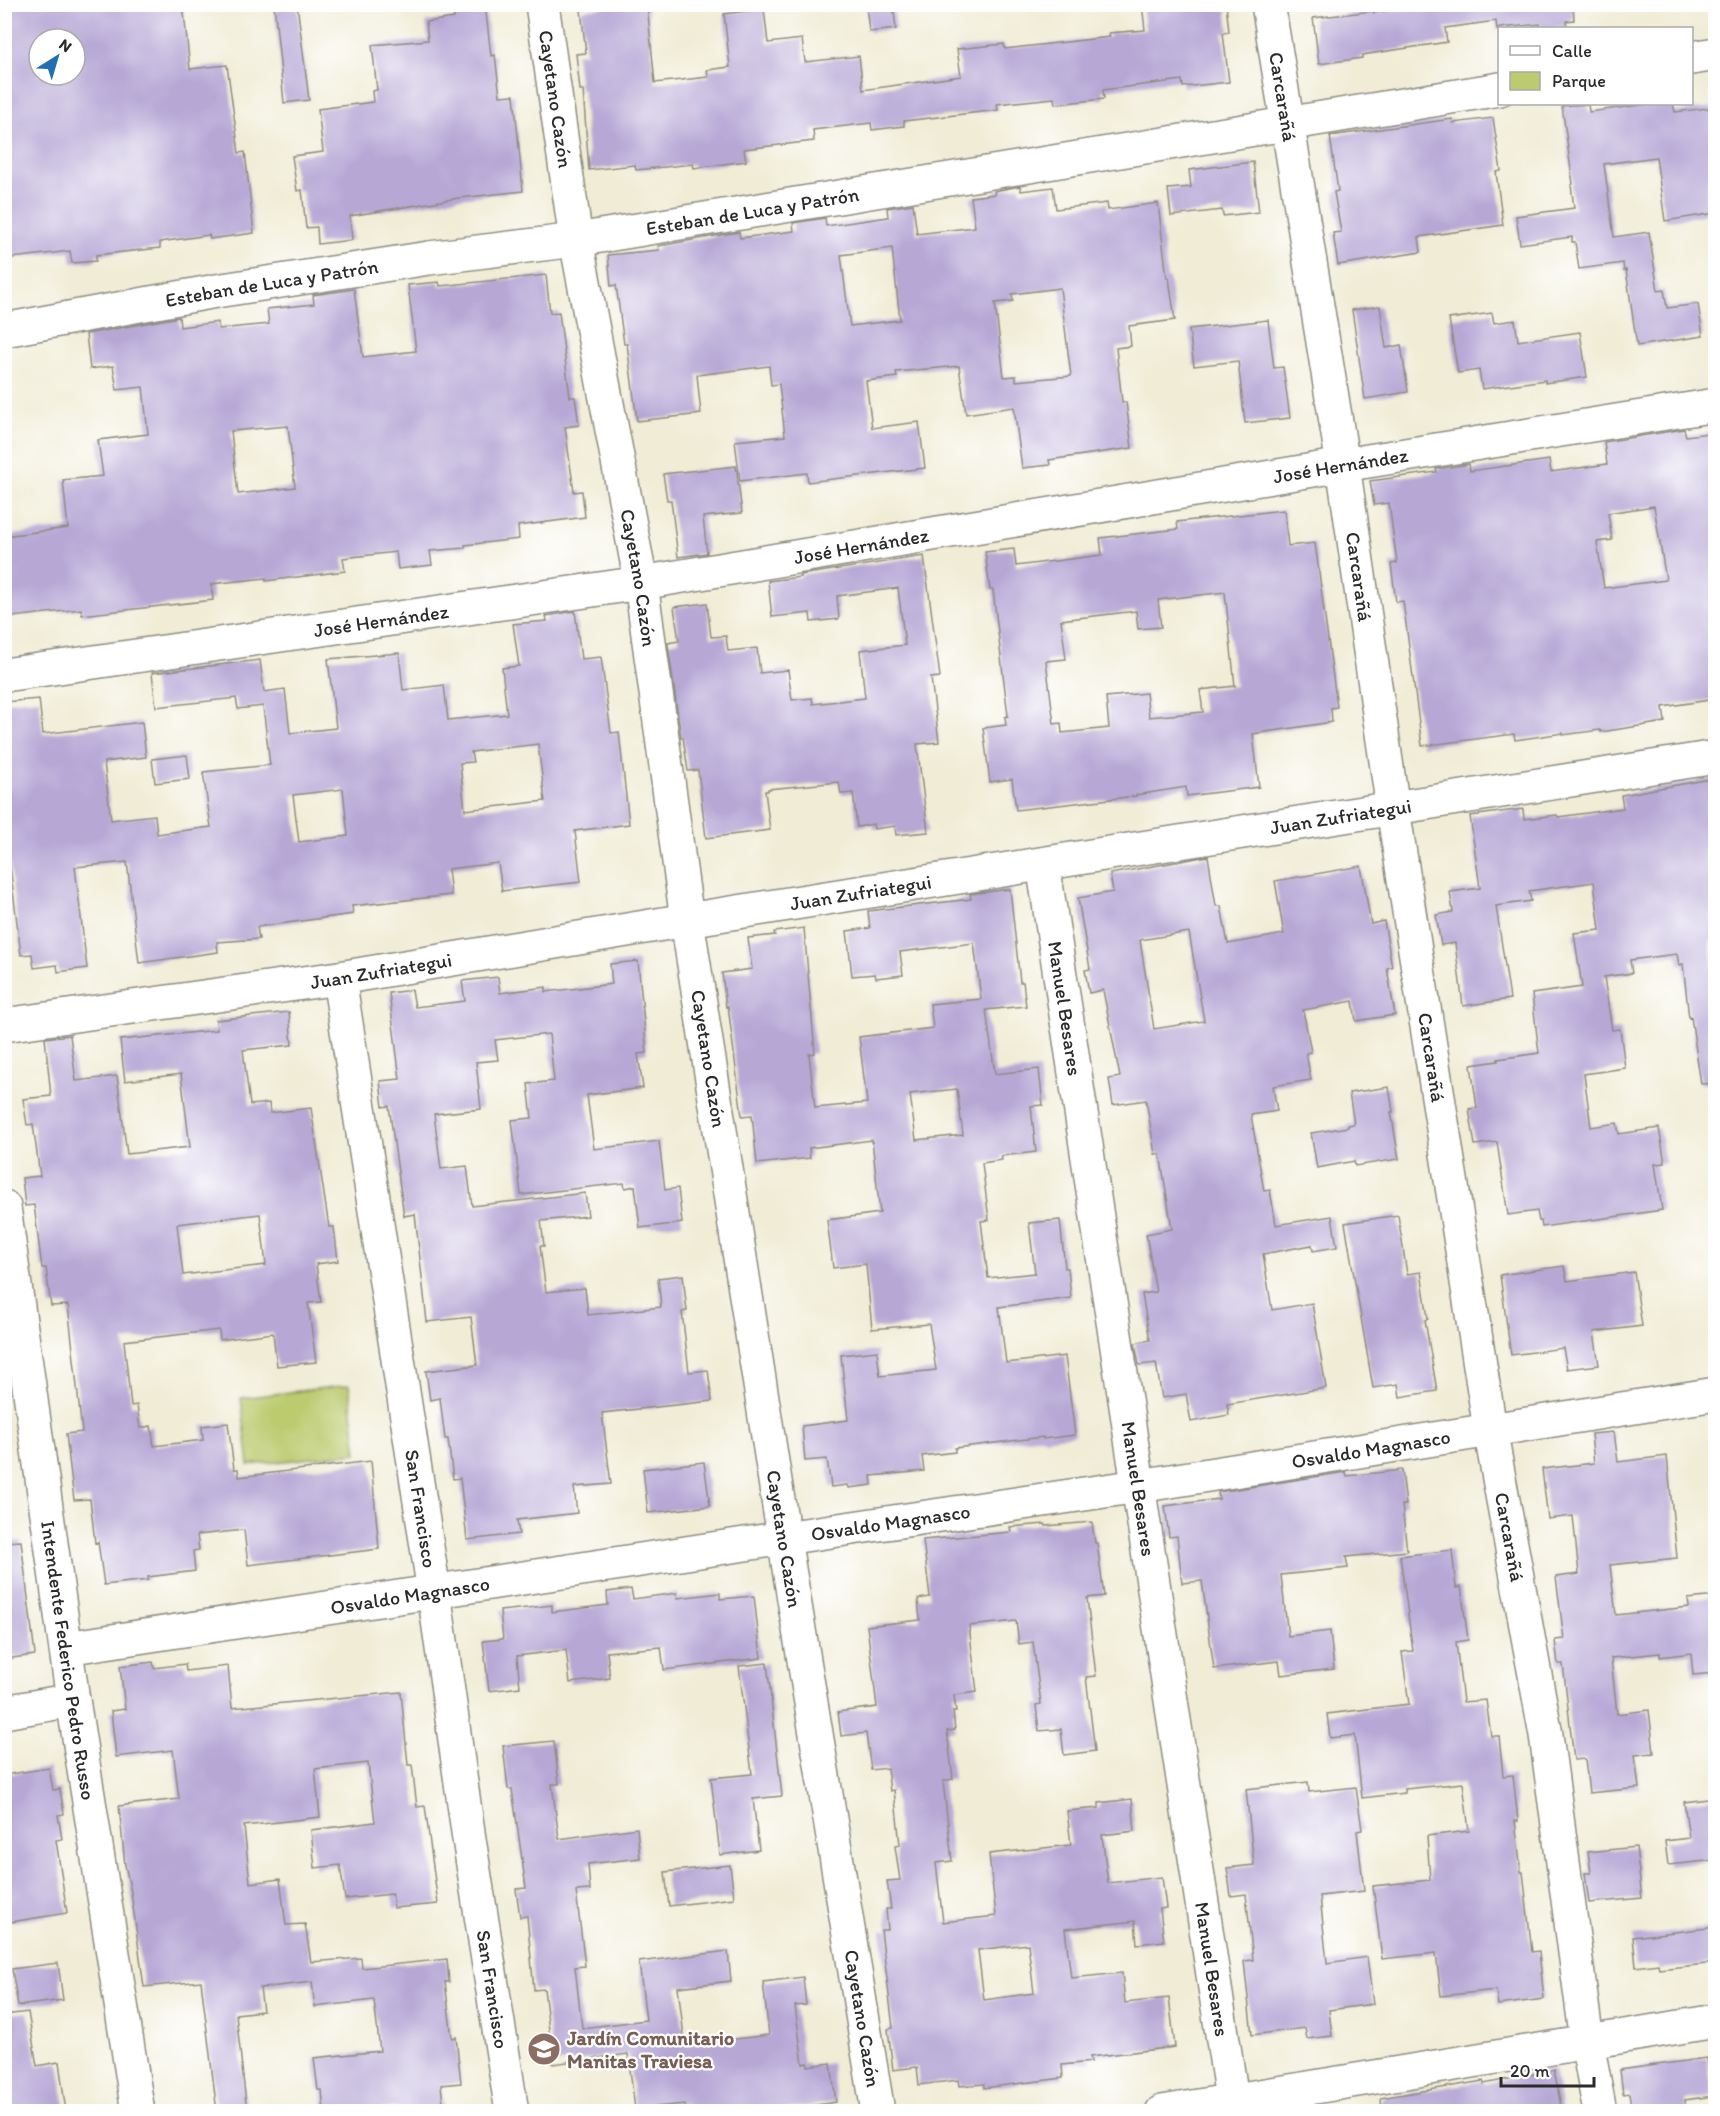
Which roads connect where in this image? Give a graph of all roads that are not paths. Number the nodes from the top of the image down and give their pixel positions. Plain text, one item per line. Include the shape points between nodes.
1 (542, 4) edge
2 (1268, 4) edge
3 (1716, 54) edge
4 (1693, 58) edge
5 (1498, 89) edge
6 (1286, 124) junction
7 (576, 240) junction
8 (4, 330) edge
9 (1716, 405) edge
10 (1343, 465) junction
11 (641, 583) junction
12 (4, 675) edge
13 (1716, 757) edge
14 (1393, 809) junction
15 (1043, 864) junction
16 (687, 920) junction
17 (339, 978) junction
18 (4, 1025) edge
19 (4, 1207) edge
20 (1716, 1394) edge
21 (1490, 1429) junction
22 (1139, 1486) junction
23 (784, 1538) junction
24 (434, 1592) junction
25 (66, 1648) junction
26 (73, 1700) junction
27 (4, 1712) edge
28 (1716, 2021) edge
29 (1587, 2042) junction
30 (1233, 2106) edge
31 (138, 2112) edge
32 (512, 2112) edge
33 (878, 2112) edge
34 (1162, 2112) edge
35 (1600, 2112) edge

1 - 7 street, Cayetano Cazón
2 - 6 street, Carcarañá
3 - 4 street
5 - 6 street, Esteban de Luca y Patrón
6 - 7 street, Esteban de Luca y Patrón
6 - 10 street, Carcarañá
7 - 8 street, Esteban de Luca y Patrón via 381,265
7 - 11 street, Cayetano Cazón
9 - 10 street, José Hernández
10 - 11 street, José Hernández
10 - 14 street, Carcarañá
11 - 12 street, José Hernández
11 - 16 street, Cayetano Cazón
13 - 14 street, Juan Zufriategui
14 - 15 street, Juan Zufriategui
14 - 21 street, Carcarañá
15 - 16 street, Juan Zufriategui
15 - 22 street, Manuel Besares
16 - 17 street, Juan Zufriategui
16 - 23 street, Cayetano Cazón
17 - 18 street, Juan Zufriategui
17 - 24 street, San Francisco
19 - 25 street, Intendente Federico Pedro Russo
20 - 21 street, Osvaldo Magnasco
21 - 22 street, Osvaldo Magnasco
21 - 29 street, Carcarañá via 1546,1735
22 - 23 street, Osvaldo Magnasco
22 - 30 street, Manuel Besares
23 - 24 street, Osvaldo Magnasco
23 - 33 street, Cayetano Cazón
24 - 25 street, Osvaldo Magnasco
24 - 32 street, San Francisco
25 - 26 street, Intendente Federico Pedro Russo
26 - 27 street
26 - 31 street, Intendente Federico Pedro Russo
28 - 29 street
29 - 30 street
29 - 35 street, Carcarañá
30 - 34 street

